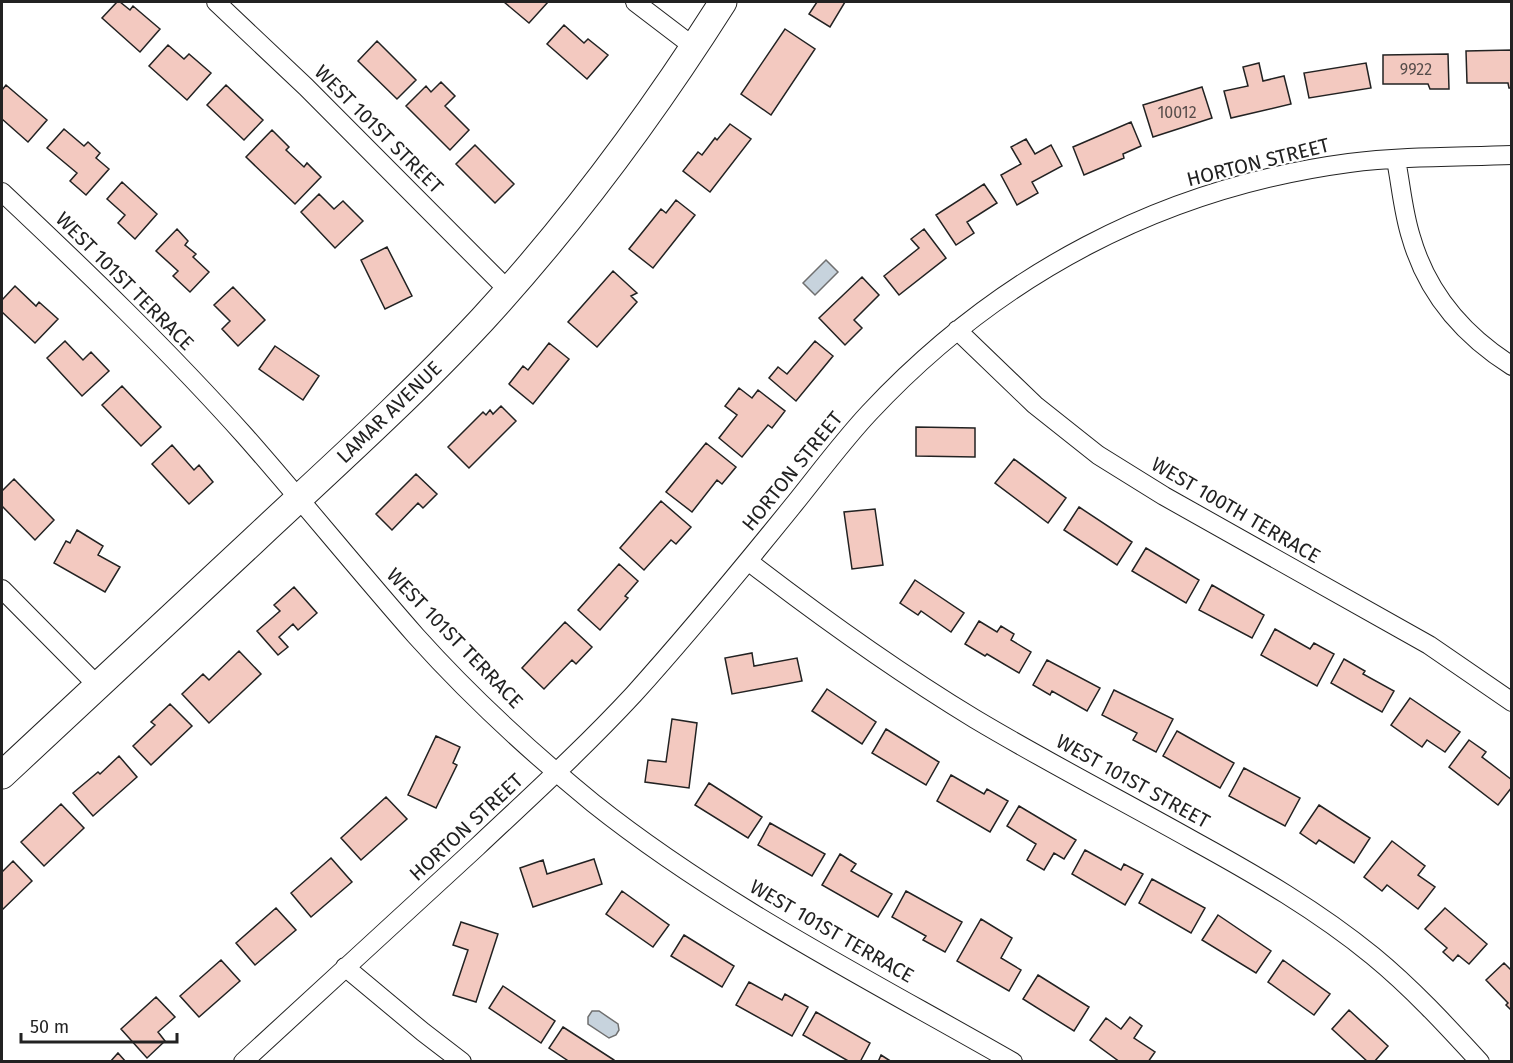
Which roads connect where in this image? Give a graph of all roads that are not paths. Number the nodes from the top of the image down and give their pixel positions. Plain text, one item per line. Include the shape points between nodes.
1 (216, 2) edge
2 (635, 2) edge
3 (723, 2) edge
4 (694, 47) junction
5 (1512, 155) edge
6 (1396, 159) junction
7 (2, 192) edge
8 (508, 290) junction
9 (957, 330) junction
10 (1512, 366) edge
11 (298, 499) junction
12 (748, 561) junction
13 (2, 589) edge
14 (98, 686) junction
15 (1512, 702) edge
16 (558, 772) junction
17 (2, 775) edge
18 (345, 967) junction
19 (243, 1062) edge
20 (462, 1062) edge
21 (1013, 1062) edge
22 (1480, 1062) edge

1 - 8 street, WEST 101ST STREET
2 - 4 street
3 - 4 street, LAMAR AVENUE
4 - 8 street, LAMAR AVENUE via 620,154
5 - 6 street, HORTON STREET
6 - 9 street, HORTON STREET via 1285,174 1209,193 1140,219 1055,262
6 - 10 street via 1410,235 1432,288 1459,324 1488,351
7 - 11 street, WEST 101ST TERRACE via 162,348
8 - 11 street, LAMAR AVENUE via 395,409
9 - 12 street, HORTON STREET via 866,416
9 - 15 street, WEST 100TH TERRACE via 1035,405 1098,455 1429,645
11 - 14 street, LAMAR AVENUE
11 - 16 street, WEST 101ST TERRACE via 470,693
12 - 16 street, HORTON STREET via 635,692
12 - 22 street, WEST 101ST STREET via 827,622 976,720 1260,878 1325,921 1373,956 1425,1003
13 - 14 street
14 - 17 street, LAMAR AVENUE
16 - 18 street, HORTON STREET
16 - 21 street, WEST 101ST TERRACE via 662,853 763,918
18 - 19 street, HORTON STREET
18 - 20 street

